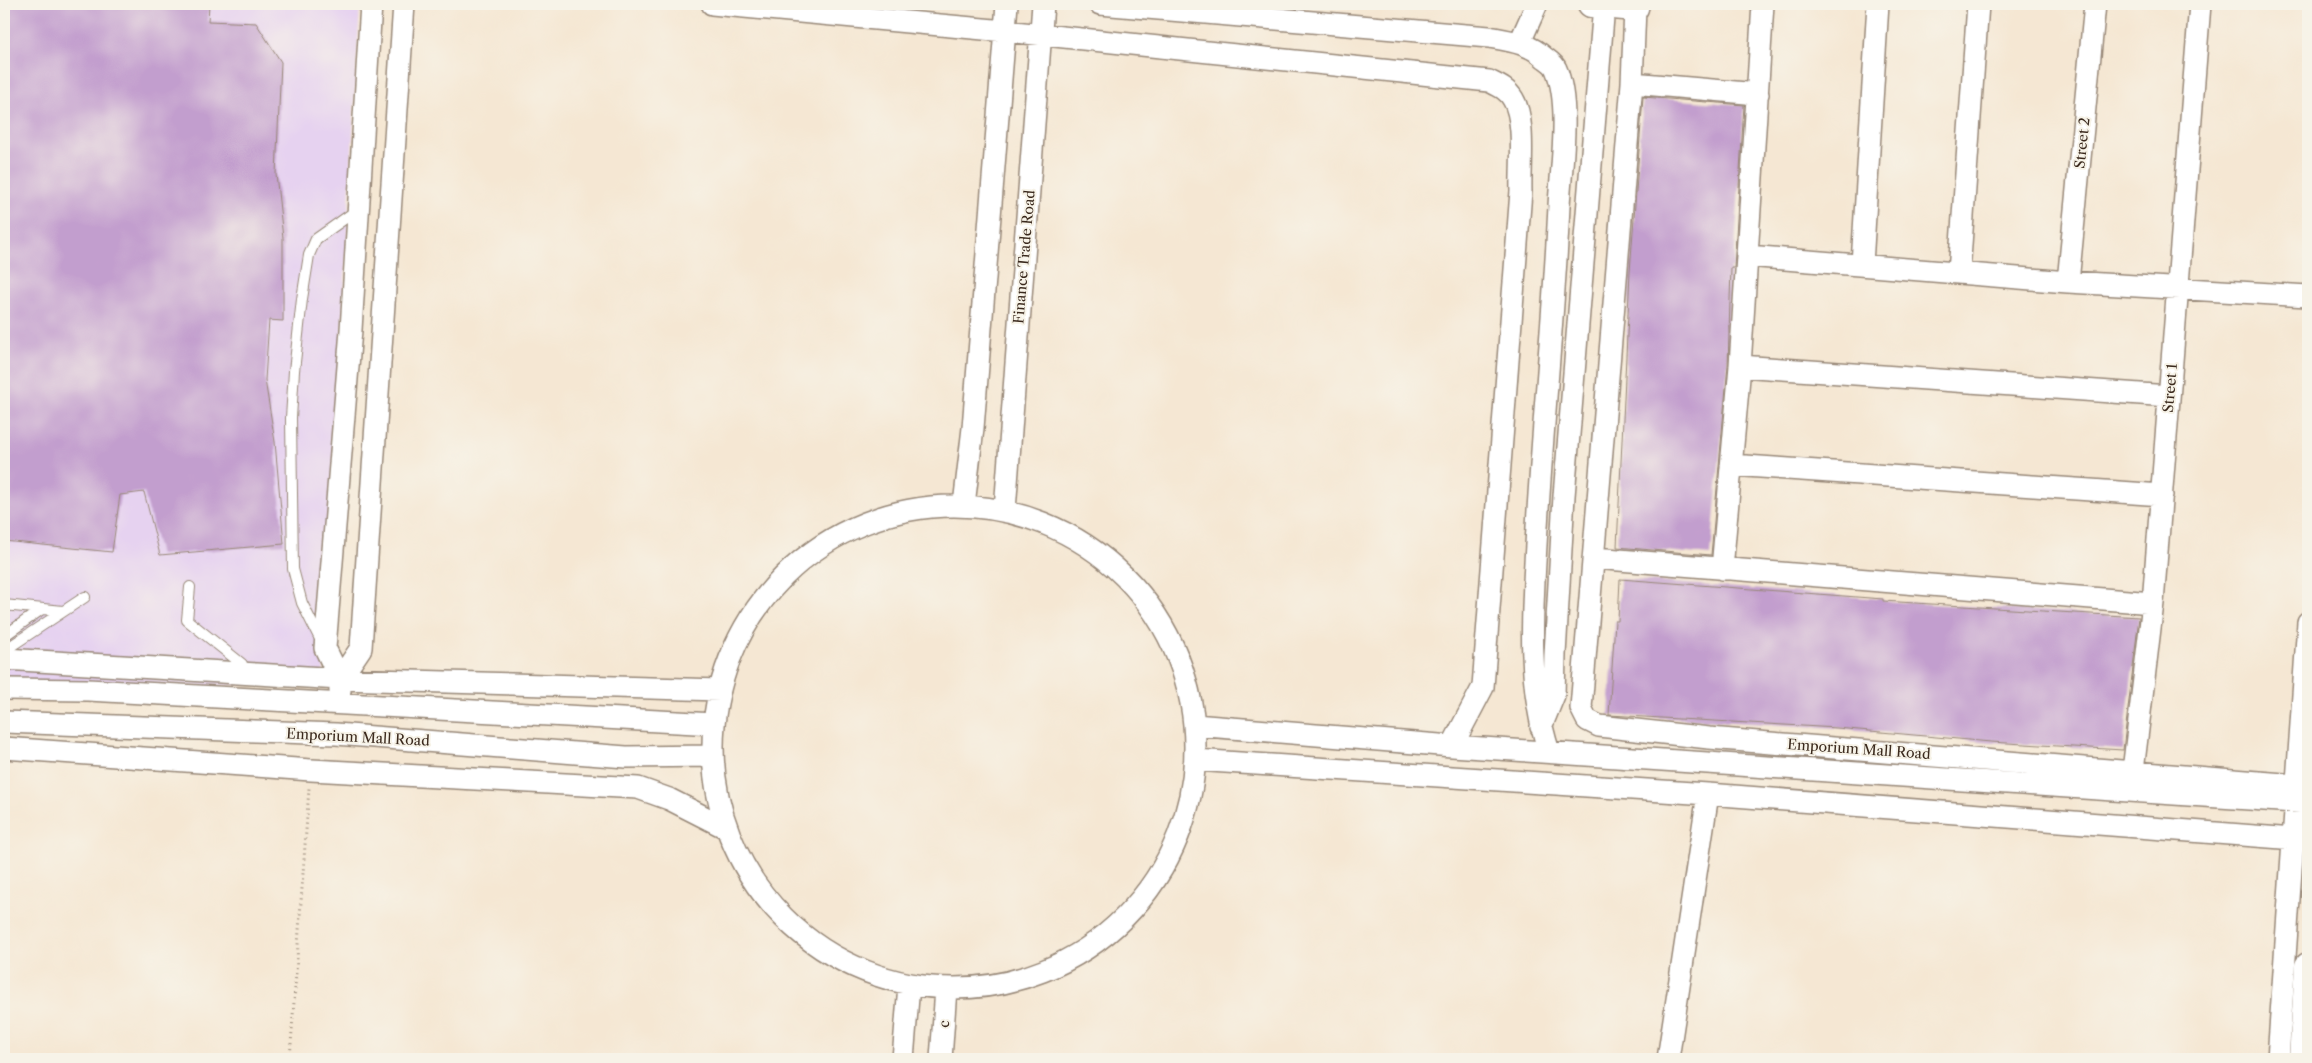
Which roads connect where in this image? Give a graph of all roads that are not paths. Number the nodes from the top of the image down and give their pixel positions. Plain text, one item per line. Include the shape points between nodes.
1 (371, 4) edge
2 (404, 4) edge
3 (712, 4) edge
4 (1007, 4) edge
5 (1043, 4) edge
6 (1100, 4) edge
7 (1537, 4) edge
8 (1597, 4) edge
9 (1764, 4) edge
10 (1878, 4) edge
11 (1978, 4) edge
12 (2095, 4) edge
13 (2200, 4) edge
14 (1636, 6) edge
15 (1005, 31) junction
16 (1041, 35) junction
17 (1520, 42) junction
18 (1632, 83) junction
19 (1758, 94) junction
20 (358, 209) junction
21 (1747, 256) junction
22 (1862, 264) junction
23 (1959, 273) junction
24 (2068, 282) junction
25 (2178, 290) junction
26 (2308, 296) edge
27 (1740, 366) junction
28 (2170, 396) junction
29 (1731, 465) junction
30 (2162, 495) junction
31 (964, 505) junction
32 (1005, 510) junction
33 (1594, 558) junction
34 (1722, 569) junction
35 (190, 587) dead end
36 (85, 597) dead end
37 (2153, 603) junction
38 (4, 606) edge
39 (42, 609) junction
40 (63, 611) junction
41 (2308, 622) edge
42 (4, 636) edge
43 (325, 648) junction
44 (6, 659) edge
45 (242, 674) junction
46 (340, 679) junction
47 (4, 689) edge
48 (720, 690) junction
49 (340, 704) junction
50 (4, 722) edge
51 (714, 724) junction
52 (1194, 725) junction
53 (1541, 727) junction
54 (1452, 746) junction
55 (4, 748) edge
56 (1549, 752) junction
57 (713, 756) junction
58 (1195, 760) junction
59 (2133, 771) junction
60 (1708, 794) junction
61 (2302, 794) edge
62 (726, 828) junction
63 (2300, 840) edge
64 (2308, 966) edge
65 (909, 985) junction
66 (946, 989) junction
67 (903, 1059) edge
68 (941, 1059) edge
69 (1668, 1059) edge
70 (2278, 1059) edge
71 (2302, 1059) edge

1 - 20 street
2 - 46 street via 361,648
3 - 15 street
4 - 15 street
5 - 16 street, Finance Trade Road
6 - 17 street
7 - 17 street
8 - 14 street
8 - 53 street via 1554,695
9 - 19 street
10 - 22 street
11 - 23 street
12 - 24 street, Street 2
13 - 25 street, Street 1
14 - 18 street
15 - 16 street
15 - 31 street
16 - 32 street, Finance Trade Road
16 - 54 street via 1489,81 1504,88 1514,100 1520,122 1521,192 1483,687
17 - 53 street via 1537,50 1555,66 1562,88 1563,114 1557,260 1532,618 1532,666
18 - 19 street
18 - 33 street
19 - 21 street
20 - 43 street
20 - 43 lane via 316,239 309,255 294,371 291,418 293,569 302,603
21 - 22 street
21 - 27 street
22 - 23 street
23 - 24 street
24 - 25 street
25 - 26 street
25 - 28 street, Street 1
27 - 28 street
27 - 29 street
28 - 30 street, Street 1
29 - 30 street
29 - 34 street
30 - 37 street, Street 1
31 - 32 street
31 - 48 street via 909,510 857,526 810,554 770,592 754,615 739,638
32 - 52 street via 1062,531 1113,565 1154,610 1181,665
33 - 34 street
33 - 59 street, Emporium Mall Road via 1581,708 1587,720 1599,726 1709,738
34 - 37 street
35 - 45 lane via 187,620 242,664
36 - 40 lane
37 - 59 street, Street 1
38 - 39 lane
39 - 40 lane
39 - 42 lane
40 - 44 lane via 8,648
41 - 61 street
43 - 46 street
44 - 45 street
45 - 46 street
46 - 48 street
46 - 49 street
47 - 49 street via 88,690
48 - 51 street
49 - 51 street
50 - 57 street, Emporium Mall Road via 336,734 626,757
51 - 57 street
52 - 54 street
52 - 58 street
53 - 56 street
54 - 56 street
55 - 62 street via 311,770 638,788 670,799
56 - 61 street
57 - 62 street
58 - 60 street
58 - 66 street via 1184,821 1157,878 1117,925 1066,961 1017,980
59 - 61 street, Emporium Mall Road
60 - 63 street
60 - 69 street
61 - 63 street
62 - 65 street via 754,884 796,931 849,966
63 - 70 street
64 - 71 street
65 - 66 street
65 - 67 street
66 - 68 street, c

